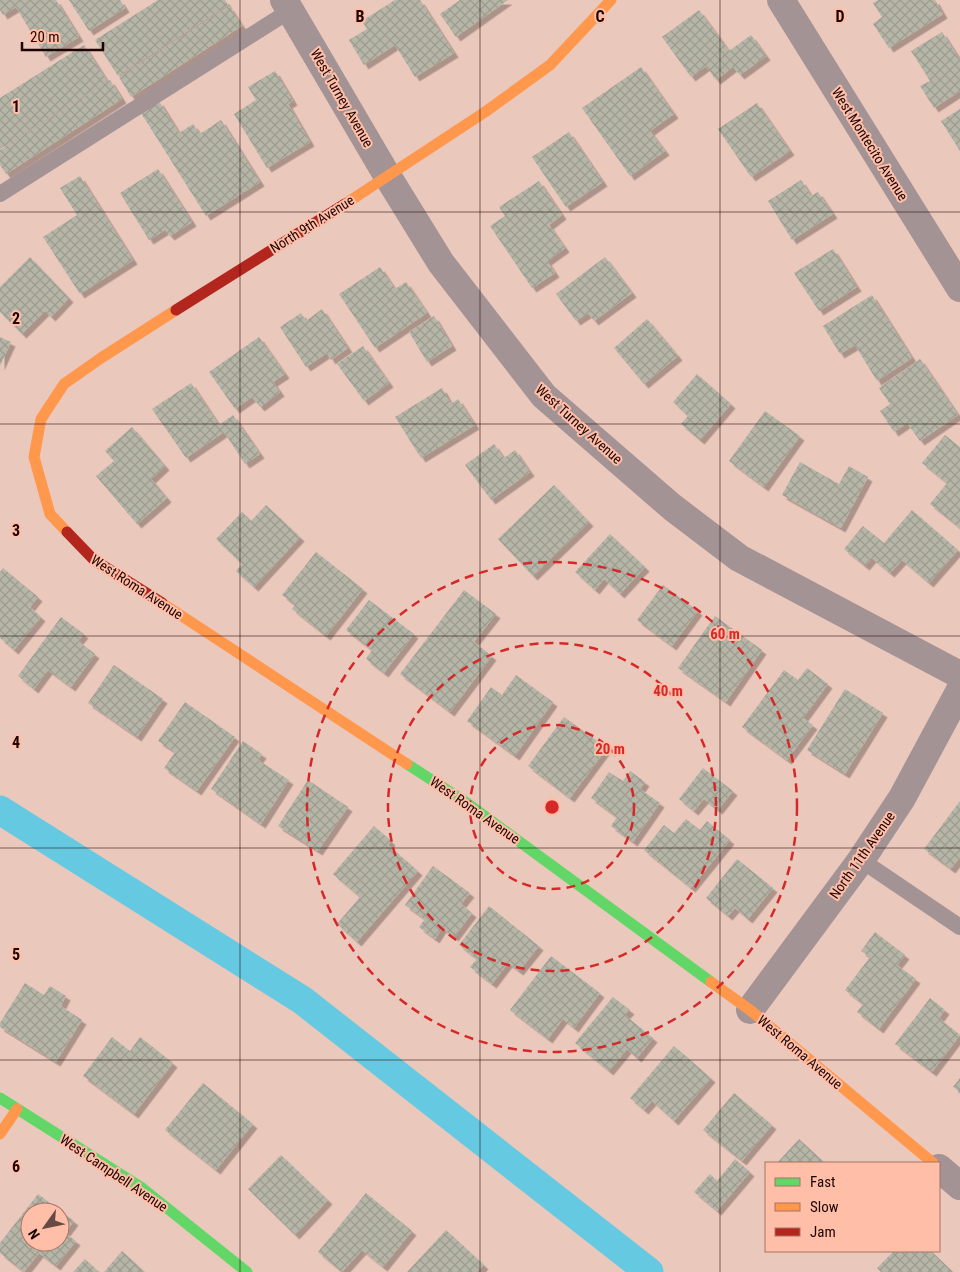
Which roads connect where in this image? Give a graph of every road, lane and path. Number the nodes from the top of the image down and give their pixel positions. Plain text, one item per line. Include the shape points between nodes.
1 (611, 0) edge
2 (780, 0) edge
3 (288, 5) edge
4 (388, 177) junction
5 (0, 194) edge
6 (960, 288) edge
7 (34, 457) joint
8 (960, 675) edge
9 (960, 690) edge
10 (861, 860) junction
11 (960, 927) edge
12 (750, 1010) junction
13 (0, 1098) edge
14 (16, 1109) junction
15 (0, 1134) edge
16 (932, 1162) edge
17 (940, 1169) edge
18 (960, 1186) edge
19 (247, 1272) edge

1 - 4 street, North 9th Avenue via 550,65
2 - 6 street, West Montecito Avenue
3 - 4 street, West Turney Avenue
3 - 5 lane
4 - 7 street, North 9th Avenue via 64,384 42,419
4 - 8 street, West Turney Avenue via 441,264 544,396 672,507 739,558
7 - 12 street, West Roma Avenue via 50,514 94,560 464,801
9 - 10 street, North 11th Avenue via 902,798
10 - 11 lane
10 - 12 street, North 11th Avenue
12 - 16 street, West Roma Avenue
13 - 14 street, West Campbell Avenue
14 - 15 street
14 - 19 street, West Campbell Avenue via 142,1188
17 - 18 street

